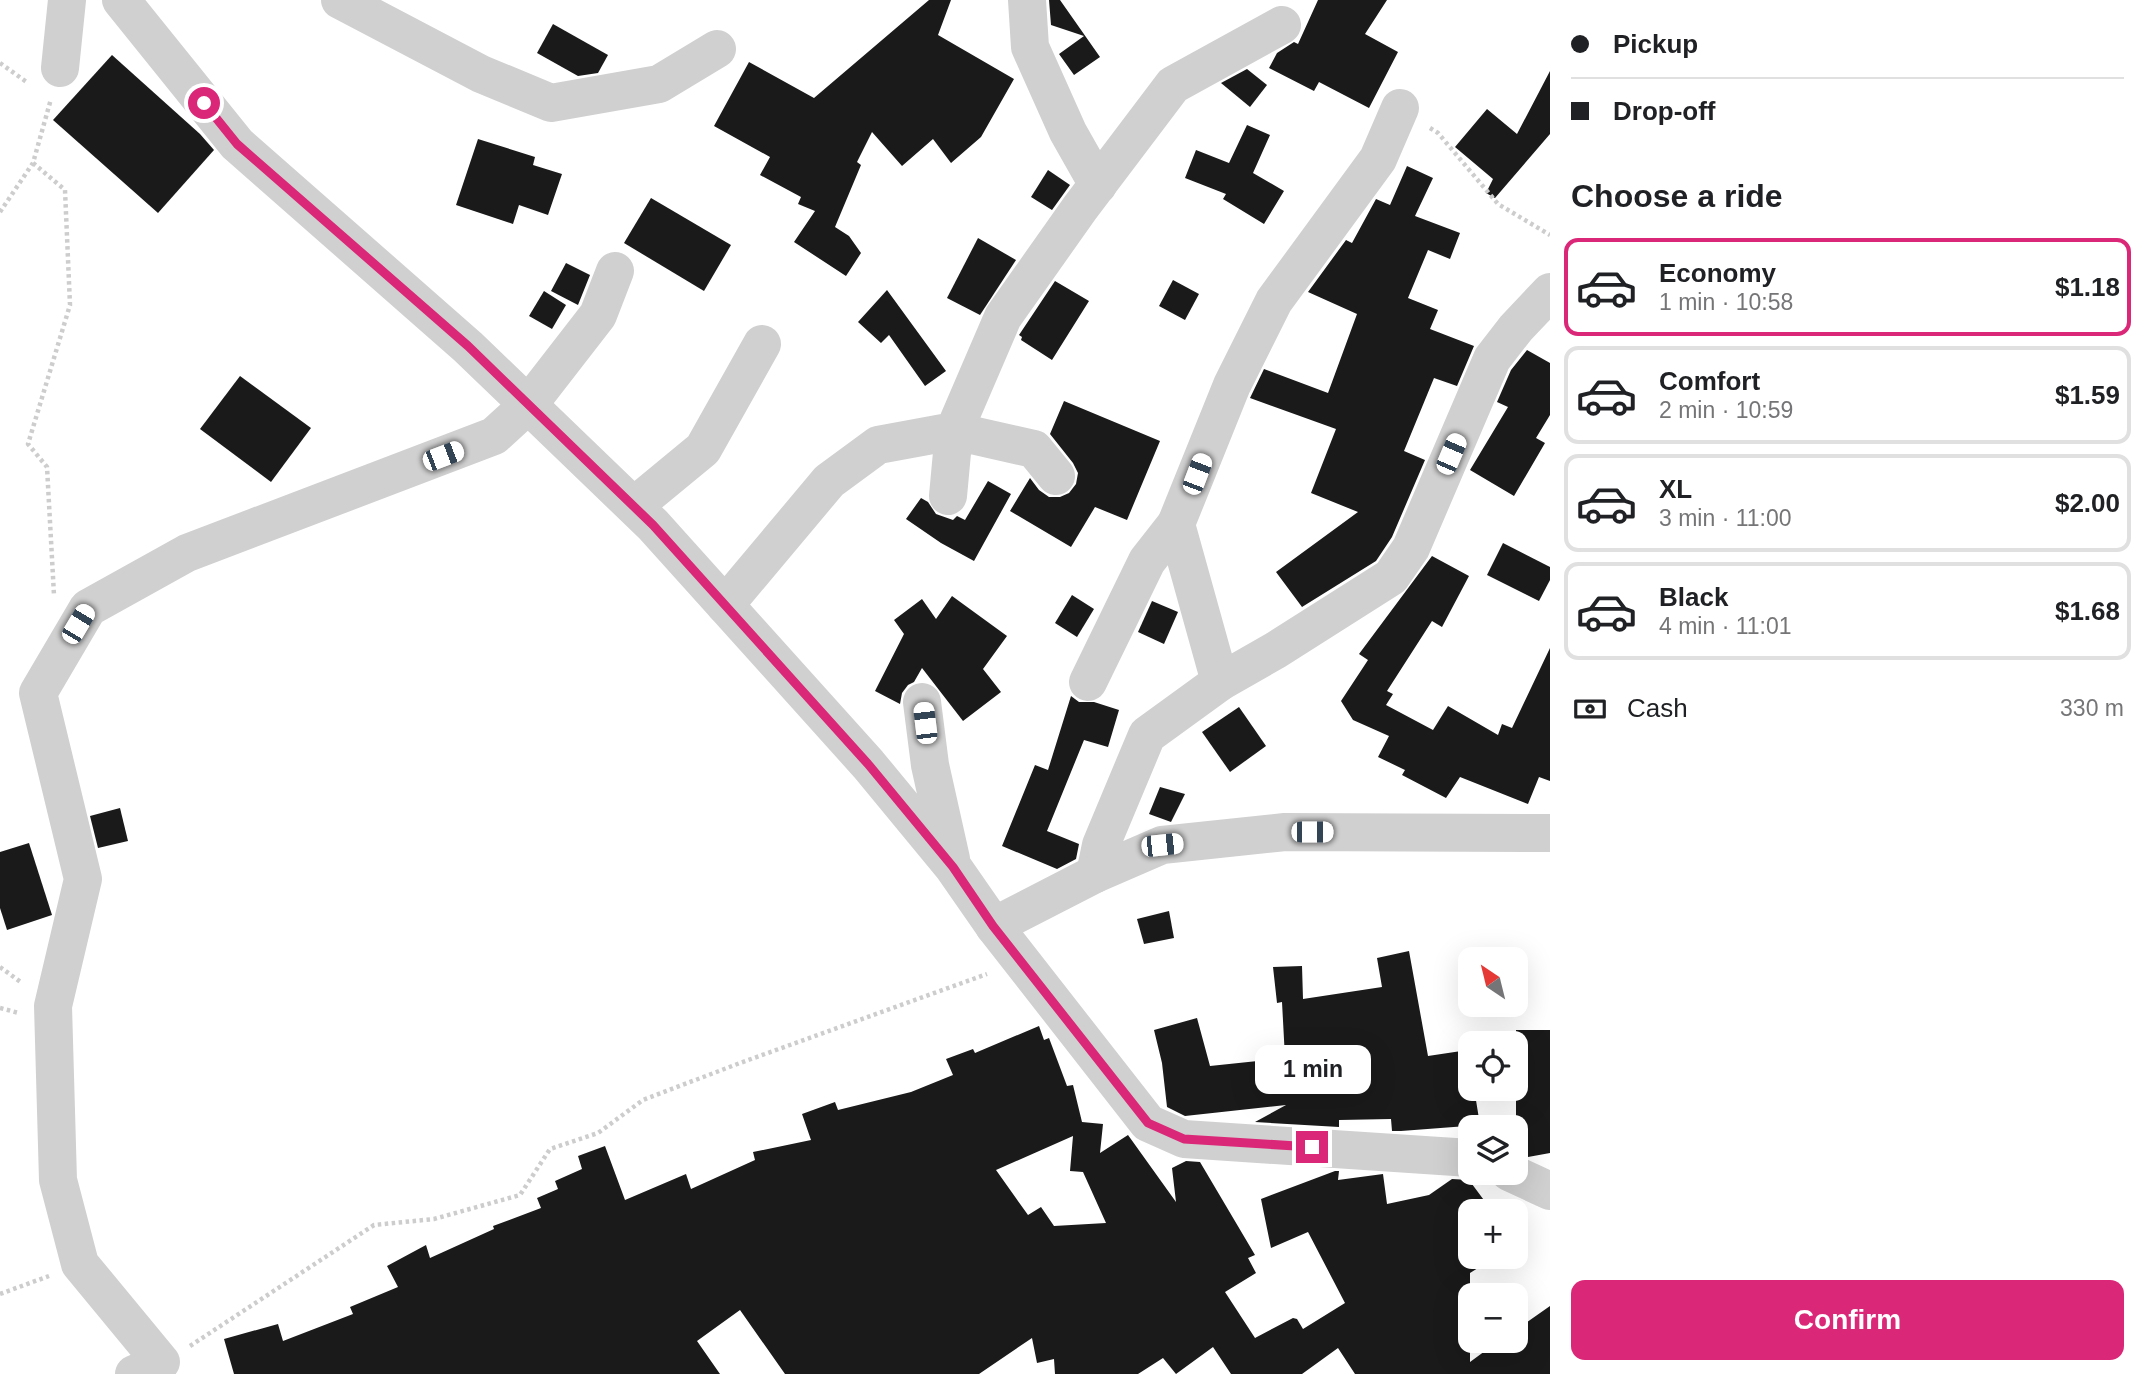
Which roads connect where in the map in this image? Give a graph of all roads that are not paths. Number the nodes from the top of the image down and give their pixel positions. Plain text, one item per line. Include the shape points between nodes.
1 (66, 0) edge
2 (121, 0) edge
3 (340, 0) edge
4 (1027, 0) edge
5 (1282, 25) dead end
6 (717, 49) dead end
7 (60, 68) road end
8 (1400, 108) road end
9 (1098, 185) junction
10 (615, 271) dead end
11 (1550, 292) edge
12 (762, 344) dead end
13 (529, 404) junction
14 (954, 431) junction
15 (1056, 476) dead end
16 (948, 496) dead end
17 (634, 506) junction
18 (1176, 524) junction
19 (725, 605) junction
20 (1088, 682) dead end
21 (1220, 682) junction
22 (922, 702) dead end
23 (1550, 833) edge
24 (953, 867) junction
25 (1095, 874) junction
26 (993, 926) junction
27 (1458, 1157) edge
28 (1528, 1181) edge
29 (1550, 1191) edge
30 (148, 1368) edge

1 - 7 street
2 - 13 street via 237,144
3 - 6 street via 481,74 551,103 659,84
4 - 9 street via 1030,47
5 - 9 street via 1173,85
8 - 18 street via 1378,159 1274,302 1232,385
9 - 14 street via 1003,317
10 - 13 street via 598,315
11 - 21 street via 1492,359 1411,548 1391,576
12 - 17 street via 703,449
13 - 17 street
13 - 30 street via 494,436 187,553 88,608 38,693 83,879 53,1006 58,1180 80,1264
14 - 15 street via 1034,449
14 - 16 street
14 - 19 street via 878,445 828,481
17 - 19 street
18 - 20 street via 1147,561
18 - 21 street
19 - 24 street
21 - 25 street via 1147,736 1101,845
22 - 24 street via 930,765
23 - 25 street via 1285,832 1162,845
24 - 26 street
25 - 26 street
26 - 27 street via 1148,1123 1184,1139
28 - 29 street

